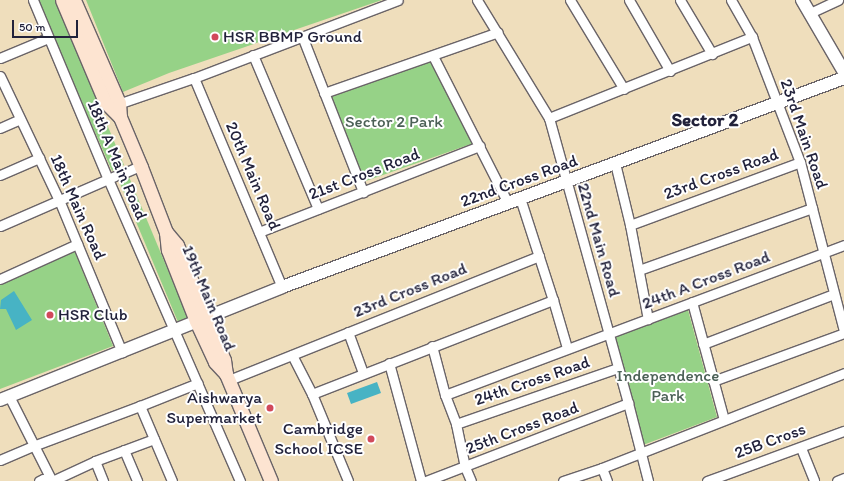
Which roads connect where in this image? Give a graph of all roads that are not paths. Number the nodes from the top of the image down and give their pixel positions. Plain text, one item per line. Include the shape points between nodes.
1 (33, 0) edge
2 (62, 0) edge
3 (74, 0) edge
4 (398, 0) edge
5 (477, 0) edge
6 (570, 0) edge
7 (629, 0) edge
8 (680, 0) edge
9 (731, 0) edge
10 (802, 0) edge
11 (838, 0) edge
12 (810, 13) junction
13 (498, 32) junction
14 (302, 36) junction
15 (752, 37) junction
16 (48, 38) junction
17 (712, 54) junction
18 (253, 55) junction
19 (433, 56) junction
20 (0, 58) edge
21 (670, 71) junction
22 (844, 72) edge
23 (0, 76) edge
24 (194, 78) junction
25 (844, 78) edge
26 (624, 89) junction
27 (324, 93) junction
28 (776, 103) junction
29 (114, 105) junction
30 (549, 118) junction
31 (20, 119) junction
32 (0, 128) edge
33 (480, 146) junction
34 (39, 158) junction
35 (800, 162) junction
36 (615, 163) junction
37 (140, 166) junction
38 (124, 172) dead end
39 (0, 175) edge
40 (112, 178) junction
41 (566, 181) junction
42 (363, 192) junction
43 (520, 198) junction
44 (59, 200) junction
45 (508, 203) junction
46 (812, 208) junction
47 (318, 209) junction
48 (630, 225) junction
49 (0, 226) edge
50 (259, 232) junction
51 (77, 244) junction
52 (844, 245) edge
53 (824, 253) junction
54 (539, 256) junction
55 (639, 270) junction
56 (0, 279) edge
57 (282, 287) junction
58 (834, 294) junction
59 (553, 300) junction
60 (692, 302) junction
61 (201, 319) junction
62 (648, 319) junction
63 (174, 331) junction
64 (348, 332) junction
65 (844, 332) edge
66 (608, 333) junction
67 (703, 344) junction
68 (432, 346) junction
69 (567, 348) junction
70 (122, 352) junction
71 (292, 355) junction
72 (389, 363) junction
73 (618, 368) junction
74 (844, 373) edge
75 (363, 374) junction
76 (228, 377) junction
77 (713, 381) junction
78 (198, 383) junction
79 (312, 394) junction
80 (445, 395) junction
81 (4, 398) edge
82 (628, 403) junction
83 (140, 406) junction
84 (724, 420) junction
85 (456, 424) junction
86 (844, 431) edge
87 (154, 439) junction
88 (33, 446) junction
89 (801, 448) junction
90 (124, 450) junction
91 (642, 453) junction
92 (0, 460) edge
93 (94, 461) junction
94 (465, 467) junction
95 (602, 468) junction
96 (844, 478) edge
97 (39, 481) edge
98 (52, 481) edge
99 (103, 481) edge
100 (138, 481) edge
101 (172, 481) edge
102 (240, 481) edge
103 (271, 481) edge
104 (348, 481) edge
105 (421, 481) edge
106 (426, 481) edge
107 (471, 481) edge
108 (563, 481) edge
109 (607, 481) edge
110 (648, 481) edge
111 (708, 481) edge
112 (814, 481) edge
113 (837, 481) edge

1 - 16 street, 18th A Main Road
2 - 29 main road, 19th Main Road via 105,102
3 - 29 main road, 19th Main Road
4 - 14 street
5 - 13 street, 22nd Main Road
6 - 26 street
7 - 21 street
8 - 17 street
9 - 15 street, 23rd Main Road
10 - 12 street
11 - 12 street
12 - 22 street
13 - 19 street
13 - 30 street, 22nd Main Road
14 - 18 street
14 - 27 street
15 - 17 street
15 - 28 street, 23rd Main Road
16 - 20 street
16 - 40 street, 18th A Main Road
17 - 21 street
18 - 24 street
18 - 47 street
19 - 27 street
19 - 33 street
21 - 26 street
23 - 31 street, 18th Main Road
24 - 29 street
24 - 50 street, 20th Main Road
25 - 28 street, 22nd Cross Road
26 - 30 street
27 - 42 street
28 - 35 street, 23rd Main Road
28 - 36 street, 22nd Cross Road
29 - 37 main road, 19th Main Road
30 - 41 street, 22nd Main Road
31 - 32 street
31 - 34 street, 18th Main Road
33 - 42 street, 21st Cross Road
33 - 45 street
34 - 39 street
34 - 44 street, 18th Main Road
35 - 46 street, 23rd Main Road
35 - 48 street, 23rd Cross Road
36 - 41 street, 22nd Cross Road
36 - 48 street
37 - 38 street
37 - 61 main road, 19th Main Road via 166,232 168,250
40 - 44 street
40 - 63 street, 18th A Main Road
41 - 43 street, 22nd Cross Road
41 - 66 street, 22nd Main Road
42 - 47 street, 21st Cross Road
43 - 45 street, 22nd Cross Road
43 - 54 street
44 - 49 street
44 - 51 street, 18th Main Road
45 - 57 street, 22nd Cross Road
46 - 53 street, 23rd Main Road
46 - 55 street
47 - 50 street, 21st Cross Road
48 - 55 street
50 - 57 street, 20th Main Road
51 - 56 street
51 - 70 street, 18th Main Road
52 - 53 street, 24th A Cross Road
53 - 58 street, 23rd Main Road
53 - 60 street, 24th A Cross Road
54 - 59 street
54 - 64 street, 23rd Cross Road
55 - 62 street
57 - 61 street, 22nd Cross Road
58 - 65 street, 23rd Main Road
58 - 67 street
59 - 68 street
59 - 69 street
60 - 62 street, 24th A Cross Road
60 - 67 street
61 - 63 street, 22nd Cross Road
61 - 76 main road, 19th Main Road via 224,360
62 - 66 street, 24th A Cross Road
63 - 70 street, 22nd Cross Road
63 - 78 street
64 - 71 street, 23rd Cross Road
64 - 75 street
65 - 77 street
66 - 69 street, 24th A Cross Road
66 - 73 street, 22nd Main Road
67 - 77 street
68 - 72 street
68 - 80 street
69 - 80 street, 24th A Cross Road
70 - 81 street, 22nd Cross Road
71 - 76 street, 23rd Cross Road
71 - 79 street
72 - 75 street
72 - 105 street
73 - 82 street, 22nd Main Road
73 - 85 street, 24th Cross Road
74 - 84 street
75 - 79 street
76 - 103 main road, 19th Main Road
77 - 84 street
78 - 83 street
78 - 102 street
79 - 104 street
80 - 85 street
81 - 88 street
82 - 91 street, 22nd Main Road
82 - 94 street, 25th Cross Road
83 - 87 street
83 - 88 street
84 - 91 street
85 - 94 street
86 - 89 street, 25B Cross
87 - 90 street
87 - 101 street
88 - 92 street
88 - 98 street
89 - 111 street, 25B Cross
89 - 112 street
90 - 93 street
90 - 100 street
91 - 95 street
91 - 110 street, 22nd Main Road
93 - 98 street
93 - 99 street
94 - 106 street, 25th Cross Road
94 - 107 street
95 - 108 street
95 - 109 street
96 - 113 street
97 - 98 street

